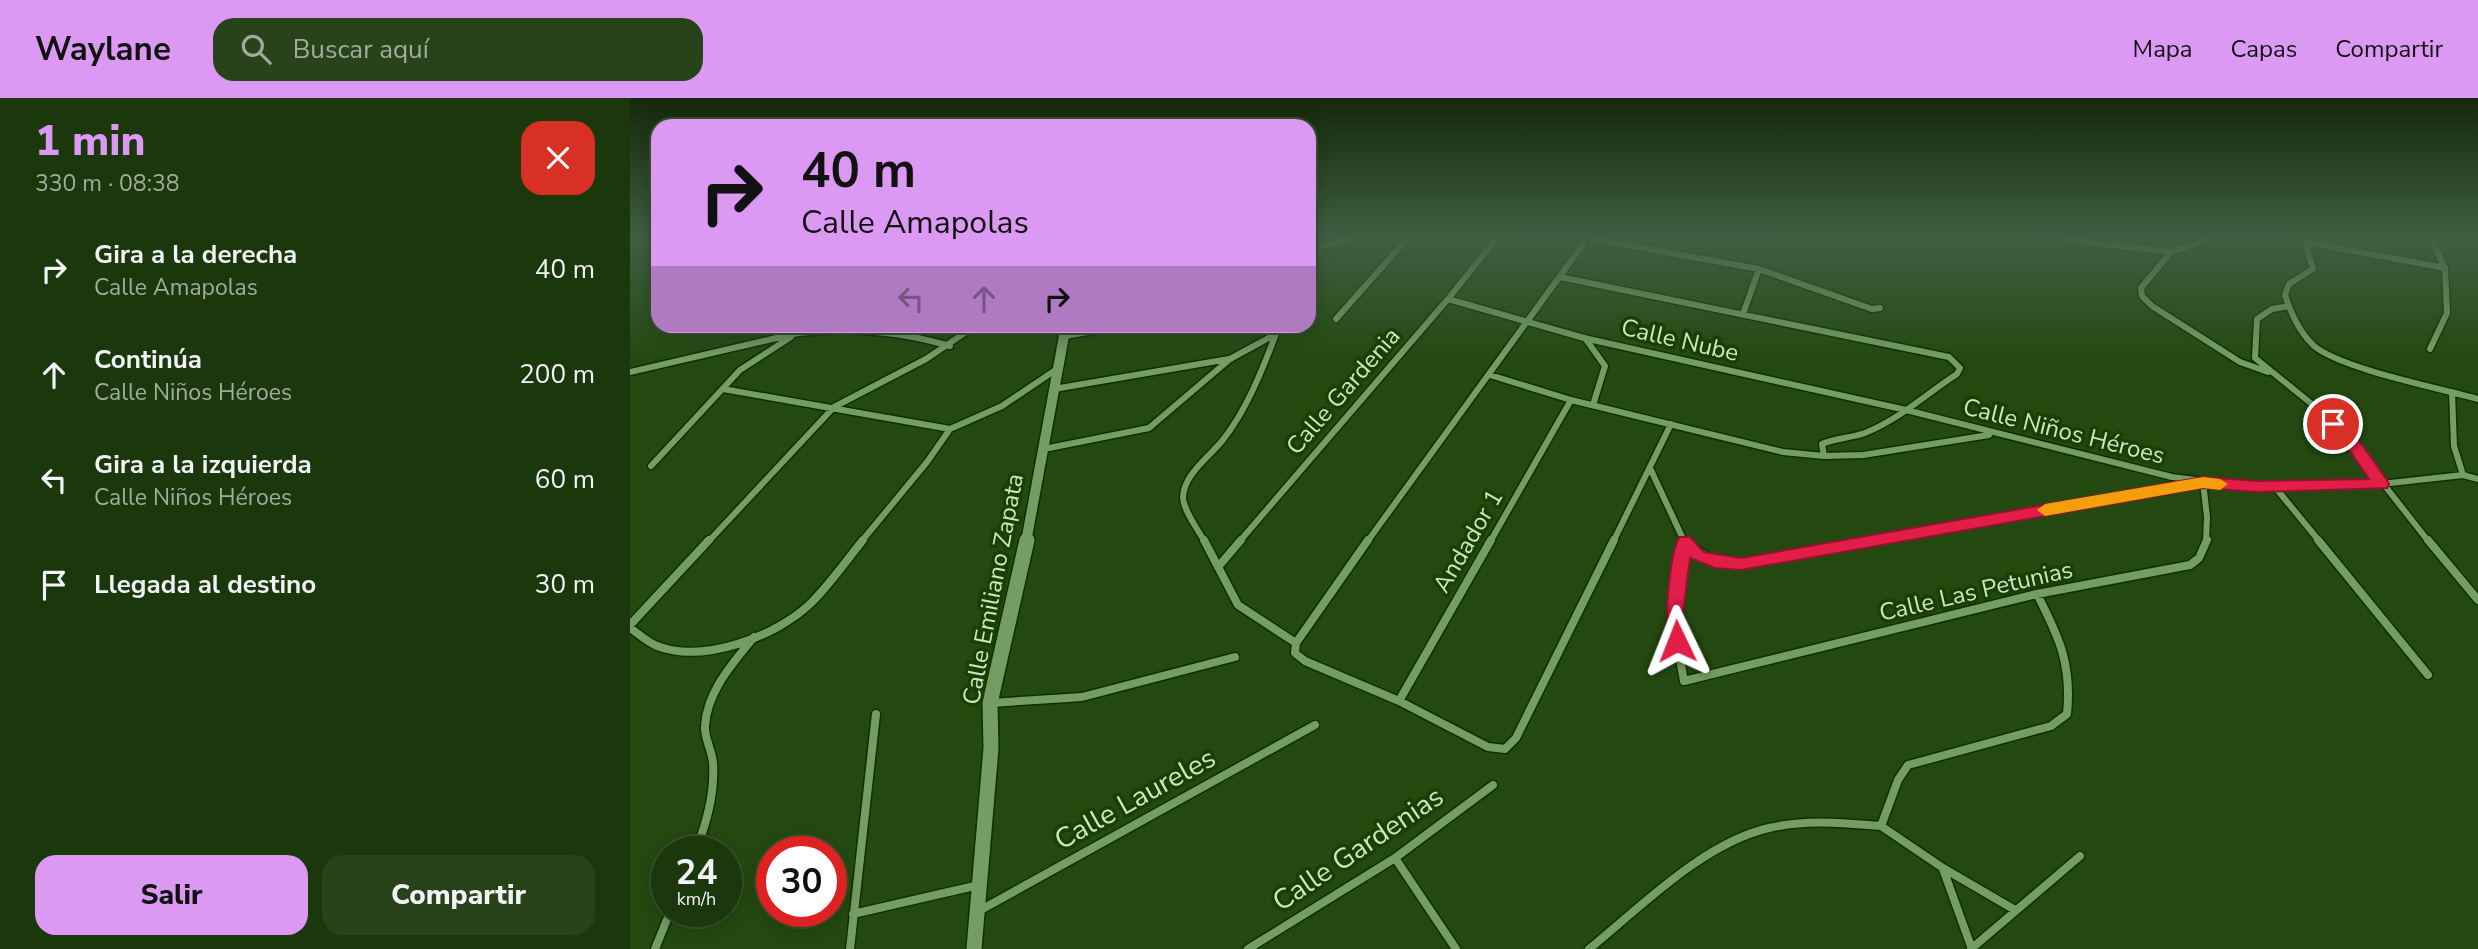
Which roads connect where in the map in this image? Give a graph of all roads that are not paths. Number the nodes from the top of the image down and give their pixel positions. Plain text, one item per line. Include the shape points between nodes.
1 (1372, 279) edge
2 (1464, 279) edge
3 (1559, 279) edge
4 (1568, 279) edge
5 (1756, 279) edge
6 (1786, 279) edge
7 (2149, 279) edge
8 (2297, 279) edge
9 (2445, 279) edge
10 (1448, 299) junction
11 (2289, 306) junction
12 (1880, 309) dead end
13 (1743, 314) junction
14 (1336, 319) dead end
15 (1528, 321) junction
16 (798, 333) joint
17 (897, 333) edge
18 (966, 333) edge
19 (1067, 333) edge
20 (1276, 334) joint
21 (1584, 338) junction
22 (950, 346) junction
23 (2430, 349) dead end
24 (1230, 359) junction
25 (1057, 369) junction
26 (630, 372) edge
27 (2271, 373) junction
28 (1490, 375) junction
29 (723, 389) junction
30 (1054, 389) junction
31 (2452, 392) junction
32 (2478, 399) edge
33 (1571, 400) junction
34 (1593, 405) junction
35 (834, 407) junction
36 (1906, 410) junction
37 (1671, 424) junction
38 (950, 429) junction
39 (1994, 434) junction
40 (1044, 449) junction
41 (1824, 456) junction
42 (651, 466) dead end
43 (1650, 468) junction
44 (2463, 475) junction
45 (2478, 479) edge
46 (2203, 482) junction
47 (2381, 484) junction
48 (2275, 486) junction
49 (1684, 541) junction
50 (1218, 567) junction
51 (2037, 594) junction
52 (2478, 600) edge
53 (630, 626) edge
54 (754, 637) junction
55 (1296, 643) junction
56 (1235, 657) dead end
57 (2428, 675) dead end
58 (1399, 701) junction
59 (990, 703) junction
60 (876, 714) dead end
61 (1315, 725) dead end
62 (1493, 785) dead end
63 (1881, 826) junction
64 (702, 836) edge
65 (2080, 856) dead end
66 (1395, 859) junction
67 (1943, 869) junction
68 (980, 885) junction
69 (2015, 909) junction
70 (977, 912) junction
71 (853, 914) junction
72 (664, 927) edge
73 (655, 949) edge
74 (850, 949) edge
75 (974, 949) edge
76 (1248, 949) edge
77 (1456, 949) edge
78 (1589, 949) edge
79 (1971, 949) edge

1 - 14 street
2 - 10 street, Calle Gardenia
3 - 15 street
4 - 13 street
5 - 13 street
6 - 12 street
7 - 27 street via 2141,288 2152,306 2240,362
8 - 11 street via 2289,284 2285,295
9 - 23 street via 2447,313
10 - 15 street, Calle Nube
10 - 50 street, Calle Gardenia
11 - 27 street via 2272,309 2257,319 2255,358
11 - 31 street via 2317,351
13 - 36 street via 1949,357 1958,363 1957,374
15 - 21 street, Calle Nube
15 - 28 street
16 - 26 street
16 - 29 street via 749,363
17 - 22 street
18 - 22 street
19 - 25 street, Calle Emiliano Zapata
20 - 24 street
20 - 50 street via 1229,431 1183,491 1183,501
21 - 34 street via 1605,366
21 - 36 street, Calle Nube
22 - 35 street
24 - 30 street
24 - 40 street via 1149,428
25 - 30 street, Calle Emiliano Zapata
25 - 38 street via 1002,406
27 - 47 street via 2313,405 2352,444
28 - 33 street
28 - 55 street
29 - 35 street
29 - 42 street
30 - 40 street, Calle Emiliano Zapata
31 - 32 street
31 - 44 street via 2454,443
33 - 34 street
33 - 58 street, Andador 1
34 - 37 street
35 - 38 street
35 - 53 street
36 - 39 street, Calle Niños Héroes
36 - 41 street via 1864,433 1822,444
37 - 41 street via 1783,452
37 - 43 street
38 - 54 street via 811,603
39 - 41 street via 1863,455
39 - 46 street, Calle Niños Héroes
40 - 59 street, Calle Emiliano Zapata
43 - 49 street
43 - 58 street via 1516,738 1505,749 1488,747
44 - 45 street, Calle Niños Héroes
44 - 47 street, Calle Niños Héroes
46 - 48 street, Calle Niños Héroes
46 - 49 street via 1741,564 1698,556
46 - 51 street, Calle Las Petunias via 2208,546 2202,559
47 - 48 street, Calle Niños Héroes
47 - 52 street
48 - 57 street
49 - 51 street, Calle Las Petunias via 1674,621 1684,681
50 - 55 street via 1238,605
51 - 63 street via 2067,655 2071,688 2067,714 2051,726 1908,765
53 - 54 street via 656,646 683,652
54 - 64 street via 724,675 710,702 705,728 713,761 711,799
55 - 58 street via 1295,653 1305,661
56 - 59 street via 1082,697
59 - 68 street, Calle Emiliano Zapata
60 - 71 street
61 - 70 street, Calle Laureles
62 - 66 street, Calle Gardenias
63 - 67 street
63 - 78 street via 1833,822 1754,832 1697,863
65 - 69 street
66 - 76 street, Calle Gardenias
66 - 77 street
67 - 69 street
67 - 79 street
68 - 70 street, Calle Emiliano Zapata
68 - 71 street
69 - 79 street
70 - 75 street, Calle Emiliano Zapata
71 - 74 street
72 - 73 street

